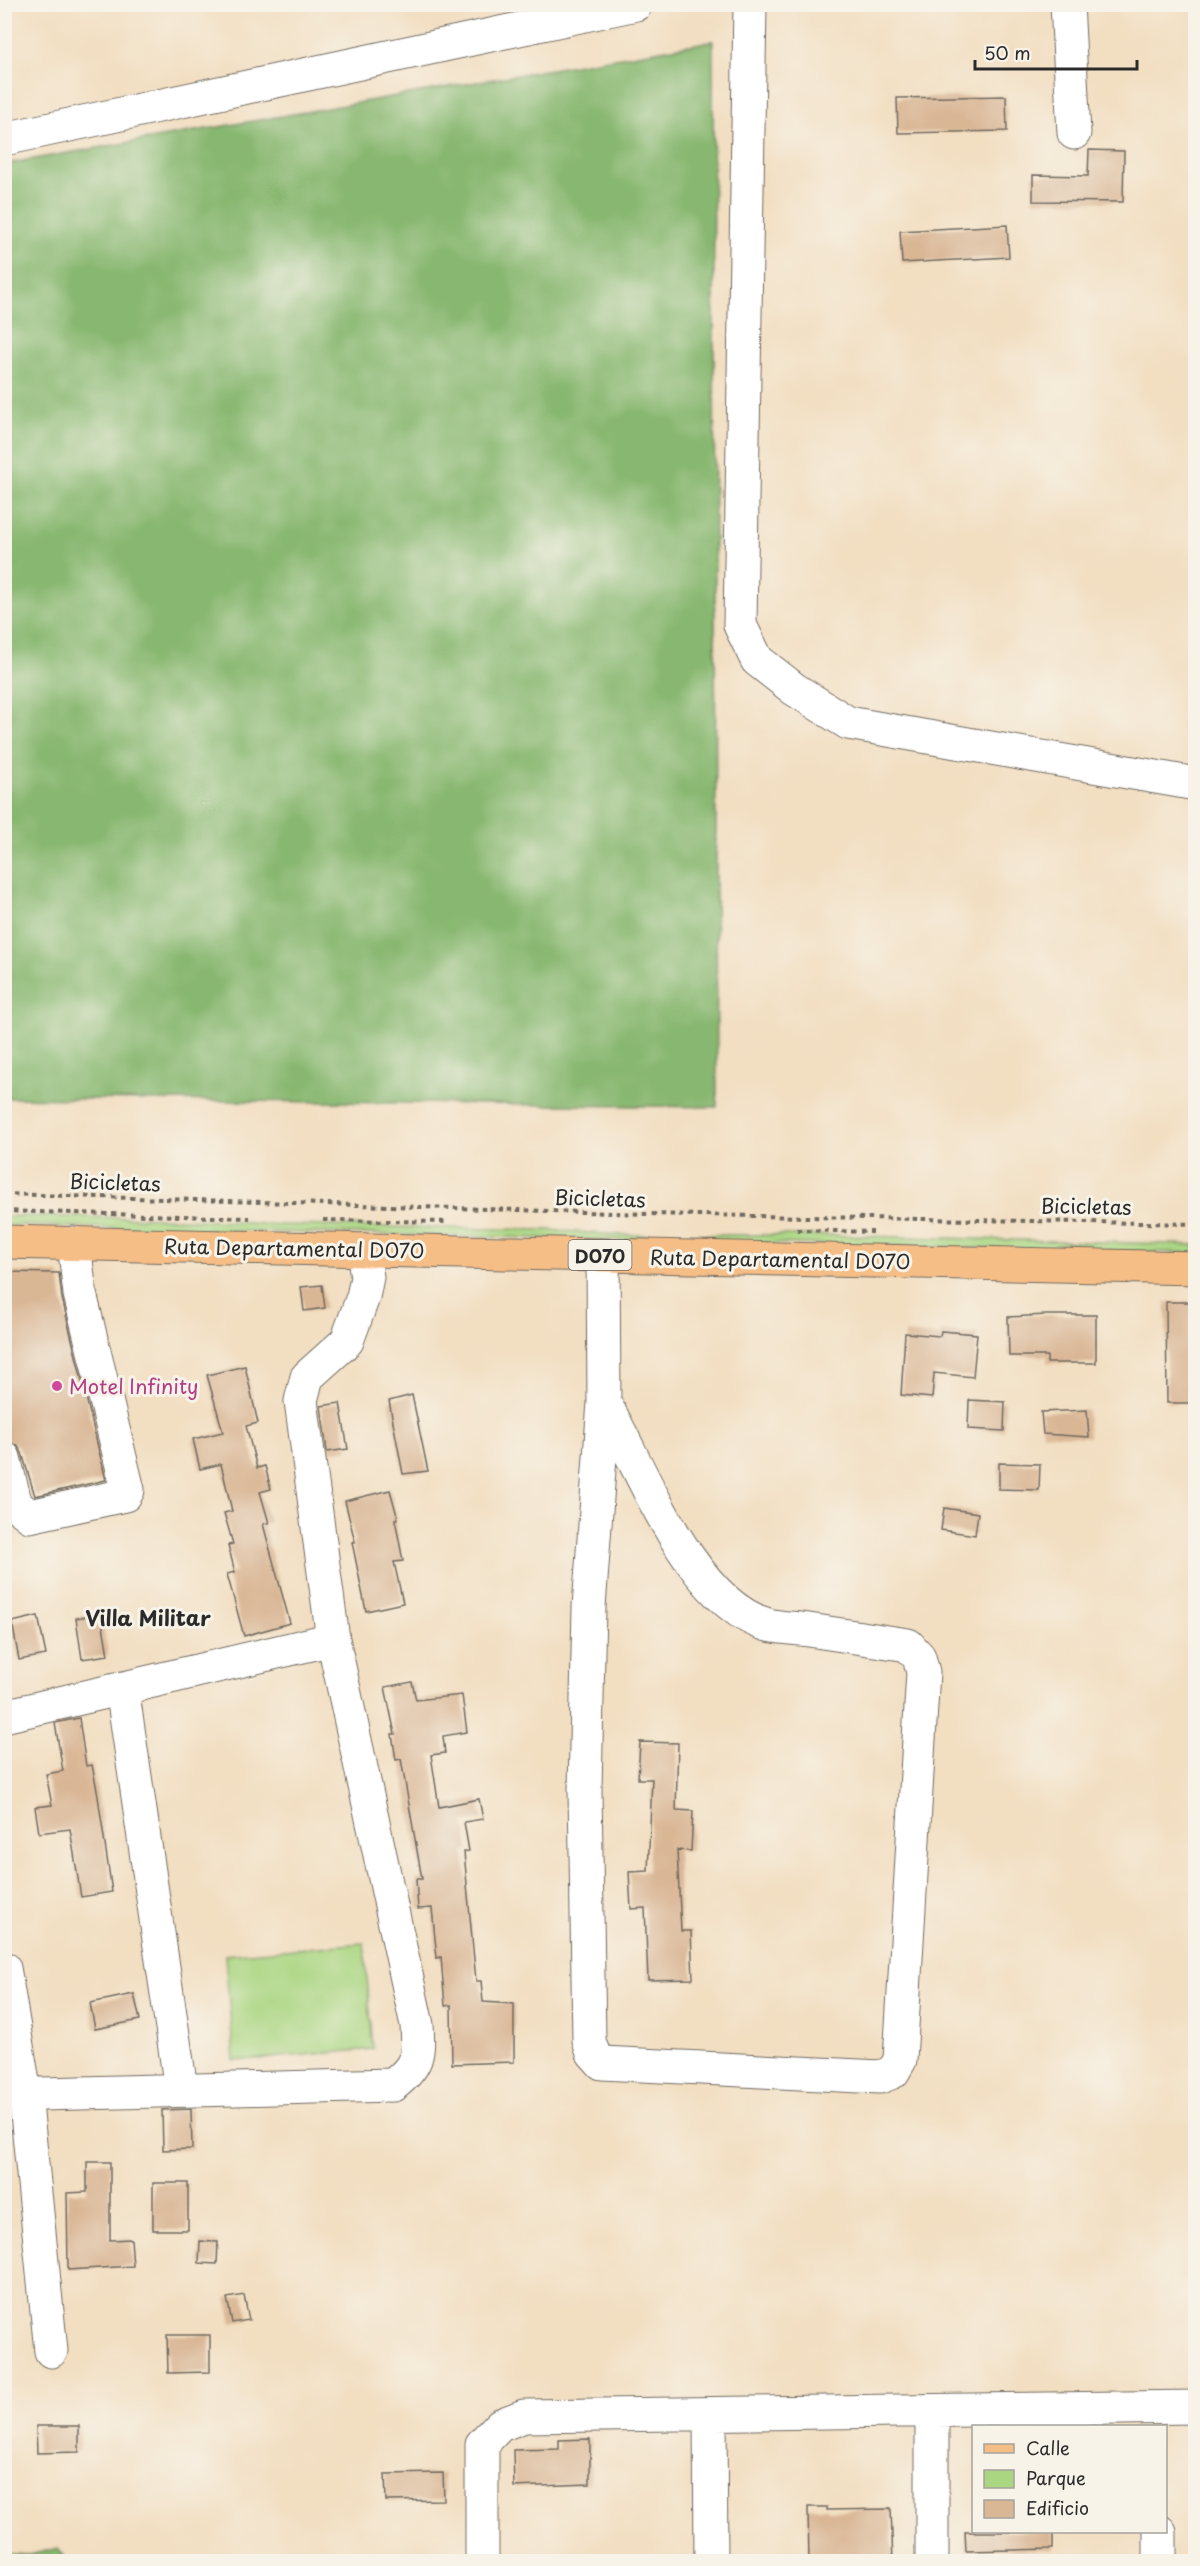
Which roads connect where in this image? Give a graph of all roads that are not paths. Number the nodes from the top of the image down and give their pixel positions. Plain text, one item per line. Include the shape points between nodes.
1 (636, 4) edge
2 (750, 4) edge
3 (1067, 4) edge
4 (1074, 133) dead end
5 (4, 139) edge
6 (1196, 784) edge
7 (4, 1242) edge
8 (75, 1243) junction
9 (363, 1250) junction
10 (603, 1255) junction
11 (1196, 1268) edge
12 (604, 1402) junction
13 (4, 1458) edge
14 (333, 1639) junction
15 (122, 1688) junction
16 (4, 1716) edge
17 (4, 1968) edge
18 (181, 2089) junction
19 (15, 2095) edge
20 (51, 2351) dead end
21 (1196, 2407) edge
22 (932, 2411) junction
23 (710, 2414) junction
24 (1162, 2417) edge
25 (1160, 2533) edge
26 (482, 2562) edge
27 (711, 2562) edge
28 (932, 2562) edge
29 (1160, 2562) edge

1 - 5 street
2 - 6 street via 740,625 757,660 848,723
3 - 4 street
7 - 8 main road, Ruta Departamental D070 / D070
8 - 9 main road, Ruta Departamental D070 / D070
8 - 13 street via 80,1294 128,1490 124,1495 30,1516 15,1505
9 - 10 main road, Ruta Departamental D070 / D070
9 - 14 street via 367,1277 346,1341 307,1377 301,1401
10 - 11 main road, Ruta Departamental D070 / D070
10 - 12 street
12 - 12 street via 589,1607 585,1790 592,2053 602,2063 880,2077 893,2072 900,2060 923,1672 919,1657 908,1645 768,1625 728,1604 706,1582 666,1520
14 - 15 street
14 - 18 street via 417,2025 418,2052 410,2072 393,2085
15 - 16 street
15 - 18 street
17 - 19 street
18 - 19 street
19 - 20 street
21 - 24 street
22 - 23 street
22 - 24 street
22 - 28 street
23 - 26 street via 524,2416 500,2426 482,2444
23 - 27 street
25 - 29 street

